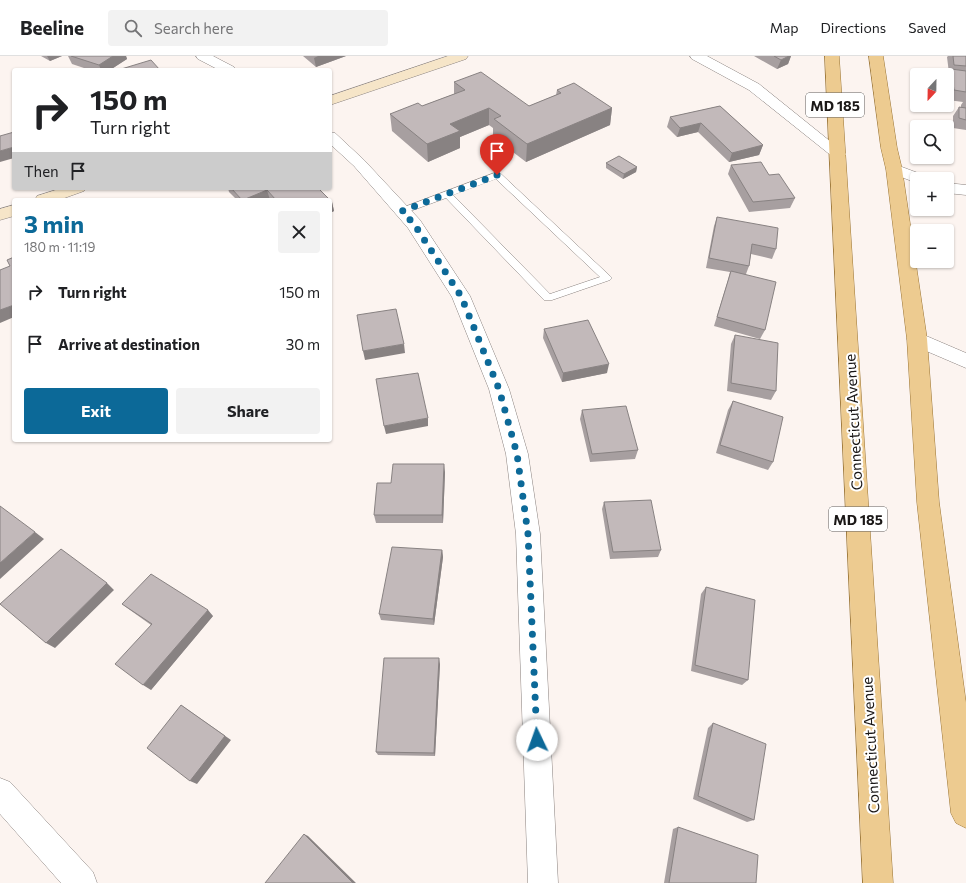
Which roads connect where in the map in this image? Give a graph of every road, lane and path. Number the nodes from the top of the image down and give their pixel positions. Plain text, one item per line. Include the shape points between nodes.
1 (203, 56) edge
2 (461, 56) edge
3 (697, 56) edge
4 (832, 56) edge
5 (876, 56) edge
6 (225, 68) edge
7 (332, 100) edge
8 (332, 138) edge
9 (838, 154) junction
10 (894, 170) junction
11 (910, 176) edge
12 (954, 189) edge
13 (72, 190) edge
14 (966, 190) edge
15 (447, 194) junction
16 (49, 198) edge
17 (12, 211) edge
18 (402, 211) junction
19 (0, 215) edge
20 (917, 339) junction
21 (966, 361) edge
22 (0, 792) edge
23 (966, 813) edge
24 (82, 883) edge
25 (544, 883) edge
26 (878, 883) edge

1 - 6 street
2 - 7 street
3 - 9 street via 754,87
4 - 9 main road, Connecticut Avenue / MD 185
5 - 10 main road, MD 185
8 - 18 street
9 - 26 main road, Connecticut Avenue / MD 185
10 - 11 street
10 - 20 main road, MD 185
12 - 14 street
13 - 16 street
15 - 15 lane via 497,175 607,278 548,298
15 - 18 lane
17 - 19 street
18 - 25 street via 414,224 461,296 499,389 517,454 528,534
20 - 21 street
20 - 23 main road, MD 185 via 928,502
22 - 24 street

